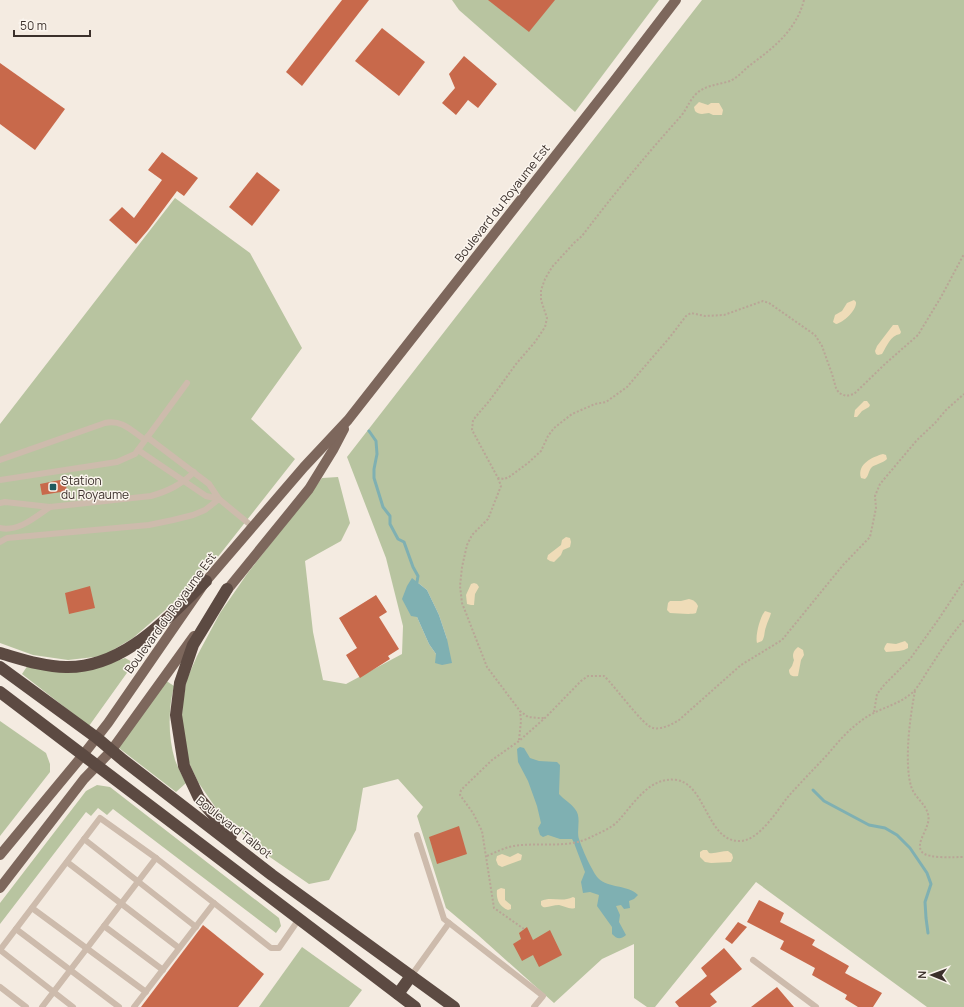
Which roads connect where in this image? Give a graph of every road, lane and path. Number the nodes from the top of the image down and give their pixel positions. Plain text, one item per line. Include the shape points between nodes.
1 (676, 0) edge
2 (804, 0) edge
3 (964, 254) edge
4 (187, 383) dead end
5 (964, 394) edge
6 (348, 420) junction
7 (146, 439) junction
8 (138, 450) junction
9 (0, 460) edge
10 (194, 472) junction
11 (498, 478) junction
12 (0, 480) edge
13 (184, 482) junction
14 (219, 499) junction
15 (2, 503) edge
16 (50, 507) junction
17 (253, 527) junction
18 (0, 528) edge
19 (0, 542) edge
20 (206, 581) junction
21 (964, 582) edge
22 (227, 590) junction
23 (964, 620) edge
24 (0, 653) edge
25 (0, 667) edge
26 (915, 690) junction
27 (0, 692) edge
28 (520, 711) junction
29 (874, 712) junction
30 (546, 717) junction
31 (97, 738) junction
32 (518, 741) junction
33 (111, 751) junction
34 (83, 756) junction
35 (97, 766) junction
36 (418, 835) dead end
37 (84, 839) junction
38 (0, 855) edge
39 (487, 856) junction
40 (964, 857) edge
41 (156, 858) junction
42 (67, 862) junction
43 (262, 866) junction
44 (138, 882) junction
45 (0, 888) edge
46 (214, 903) junction
47 (121, 904) junction
48 (32, 908) junction
49 (299, 919) junction
50 (449, 923) junction
51 (104, 926) junction
52 (196, 927) junction
53 (16, 929) junction
54 (524, 929) dead end
55 (87, 948) junction
56 (179, 948) junction
57 (0, 950) edge
58 (753, 960) dead end
59 (70, 970) junction
60 (163, 970) junction
61 (411, 976) junction
62 (0, 988) edge
63 (54, 992) junction
64 (146, 992) junction
65 (398, 994) junction
66 (26, 1007) edge
67 (42, 1007) edge
68 (73, 1007) edge
69 (119, 1007) edge
70 (134, 1007) edge
71 (415, 1007) edge
72 (454, 1007) edge
73 (534, 1007) edge
74 (816, 1007) edge

1 - 6 main road, Boulevard du Royaume Est
2 - 11 path via 796,20 775,46 731,80 698,92 683,114 647,154 582,236 552,267 541,290 545,327 536,342 473,420 472,430
3 - 11 path via 918,335 854,394 846,396 839,393 822,346 815,335 770,303 763,301 724,315 705,316 691,313 627,387 606,402 572,414 554,428 541,451 523,468 509,477
4 - 7 lane
5 - 30 path via 917,440 880,484 875,496 876,508 870,537 843,565 782,640 741,665 679,720 652,728 642,720 611,682 604,676 596,675 588,676 581,681
6 - 17 main road, Boulevard du Royaume Est
6 - 22 main road, Boulevard du Royaume Est via 333,450 308,489
7 - 8 lane
7 - 9 lane via 120,422 112,421
7 - 10 lane
8 - 12 lane via 130,458 117,462
8 - 13 lane
10 - 13 lane
10 - 14 lane via 209,484
11 - 28 path via 501,486 488,519 472,535 468,545 460,586 462,603 487,667
13 - 14 lane via 206,496
13 - 16 lane via 151,496
14 - 17 lane
14 - 19 lane via 205,510 193,515 149,525 7,538
15 - 16 lane
16 - 18 lane via 23,525
17 - 20 main road, Boulevard du Royaume Est
20 - 24 highway via 138,642 107,659 85,666 65,667 36,663
20 - 31 main road, Boulevard du Royaume Est
21 - 29 path via 910,659 877,694
22 - 33 main road, Boulevard du Royaume Est
22 - 43 highway via 193,645 180,683 176,715 184,766 199,798 225,830
23 - 26 path
25 - 31 highway, Boulevard Talbot
26 - 29 path via 905,699
26 - 40 path via 908,774 911,787 928,814 929,821 920,849 927,855
27 - 34 highway
28 - 30 path via 528,716
28 - 32 path
29 - 39 path via 844,735 793,791 762,830 751,838 739,842 727,838 717,829 689,785 677,780 662,781 650,786 617,823 590,838 574,843 502,848
30 - 32 path
31 - 33 highway, Boulevard Talbot
31 - 34 main road, Boulevard du Royaume Est
32 - 39 path via 492,760 461,790 460,795 482,831
33 - 35 main road, Boulevard du Royaume Est
33 - 43 highway, Boulevard Talbot
34 - 35 highway
34 - 38 main road, Boulevard du Royaume Est
35 - 45 main road, Boulevard du Royaume Est via 84,779
35 - 49 highway
36 - 50 lane via 444,919
37 - 41 lane via 100,818
37 - 42 lane
37 - 44 lane
39 - 54 path via 494,908
41 - 44 lane
41 - 46 lane
42 - 47 lane
42 - 48 lane
43 - 61 highway, Boulevard Talbot
44 - 47 lane
44 - 52 lane
46 - 49 lane via 271,948 279,948
46 - 52 lane
47 - 51 lane
47 - 56 lane
48 - 53 lane
48 - 55 lane
49 - 65 highway
50 - 61 lane
50 - 73 lane via 543,996
51 - 55 lane
51 - 60 lane
52 - 56 lane
53 - 57 lane
53 - 59 lane
55 - 59 lane
55 - 64 lane
56 - 60 lane
57 - 63 lane
58 - 74 lane
59 - 63 lane
59 - 69 lane
60 - 64 lane
61 - 65 highway
61 - 72 highway, Boulevard Talbot
62 - 66 lane
63 - 67 lane
63 - 68 lane
64 - 70 lane
65 - 71 highway

